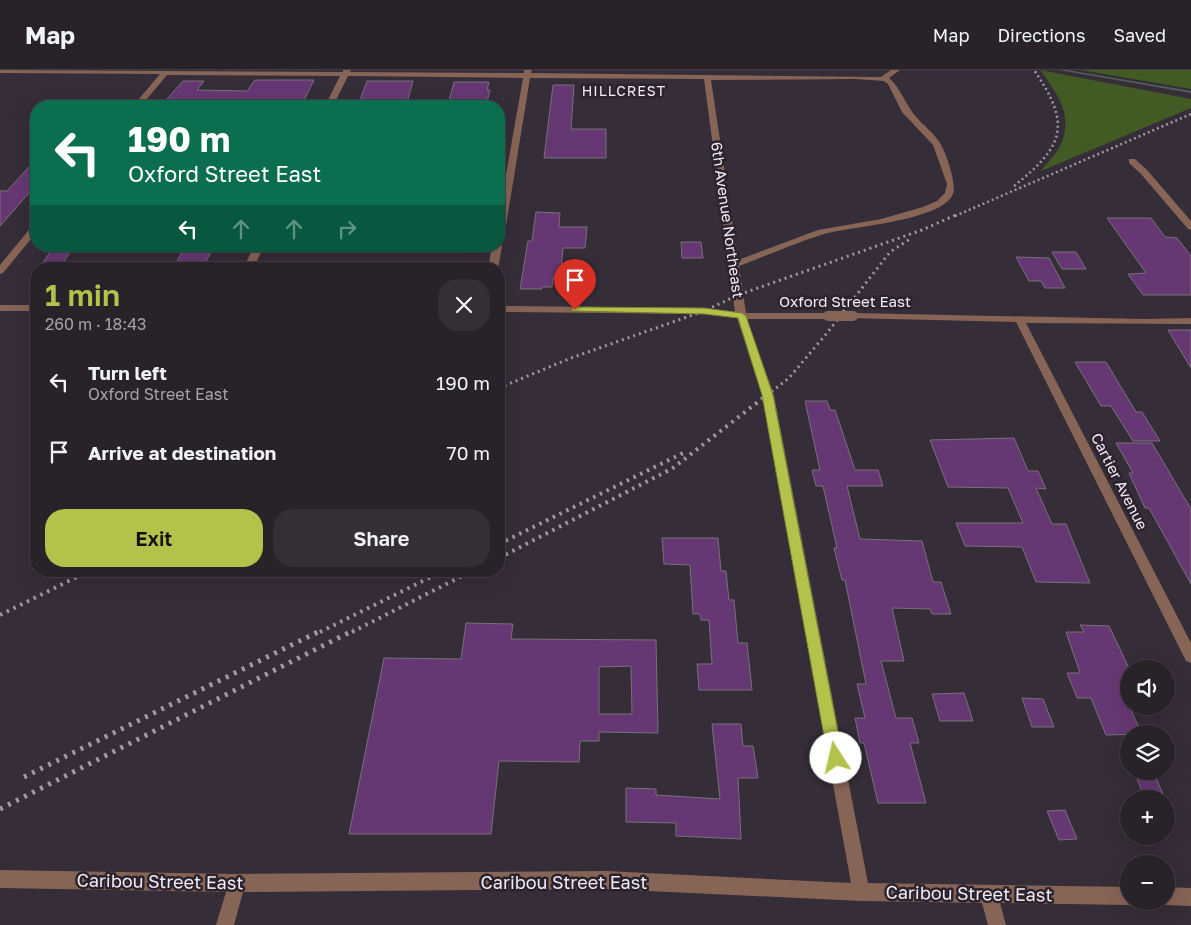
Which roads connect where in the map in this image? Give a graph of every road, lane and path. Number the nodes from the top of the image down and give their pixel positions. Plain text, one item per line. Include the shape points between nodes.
1 (896, 70) edge
2 (0, 71) edge
3 (166, 71) edge
4 (346, 72) edge
5 (527, 73) edge
6 (707, 77) junction
7 (882, 79) junction
8 (142, 100) edge
9 (332, 100) edge
10 (1132, 161) dead end
11 (505, 203) edge
12 (1191, 227) edge
13 (30, 234) edge
14 (734, 265) junction
15 (0, 271) edge
16 (0, 308) edge
17 (30, 308) edge
18 (505, 309) edge
19 (742, 316) junction
20 (1020, 320) junction
21 (1191, 321) edge
22 (1191, 657) edge
23 (0, 879) edge
24 (237, 883) junction
25 (861, 892) junction
26 (989, 894) junction
27 (1120, 896) edge
28 (1175, 896) edge
29 (1191, 897) edge
30 (225, 925) edge
31 (997, 925) edge

1 - 7 street
2 - 3 street
3 - 4 street
3 - 8 street
4 - 5 street
4 - 9 street
5 - 6 street
5 - 11 street
6 - 7 street
6 - 14 street, 6th Avenue Northeast
7 - 14 street via 891,83 905,110 937,144 951,184 949,194 940,203 901,217 821,232
10 - 12 street
13 - 15 street
14 - 19 street, 6th Avenue Northeast
16 - 17 street
18 - 19 street, Oxford Street East via 704,311
19 - 20 street, Oxford Street East, bridge
19 - 25 street, 6th Avenue Northeast via 768,395
20 - 21 street, Oxford Street East
20 - 22 street, Cartier Avenue
23 - 24 street, Caribou Street East
24 - 25 street, Caribou Street East via 606,880
24 - 30 street
25 - 26 street, Caribou Street East
26 - 27 street, Caribou Street East
26 - 31 street
28 - 29 street

